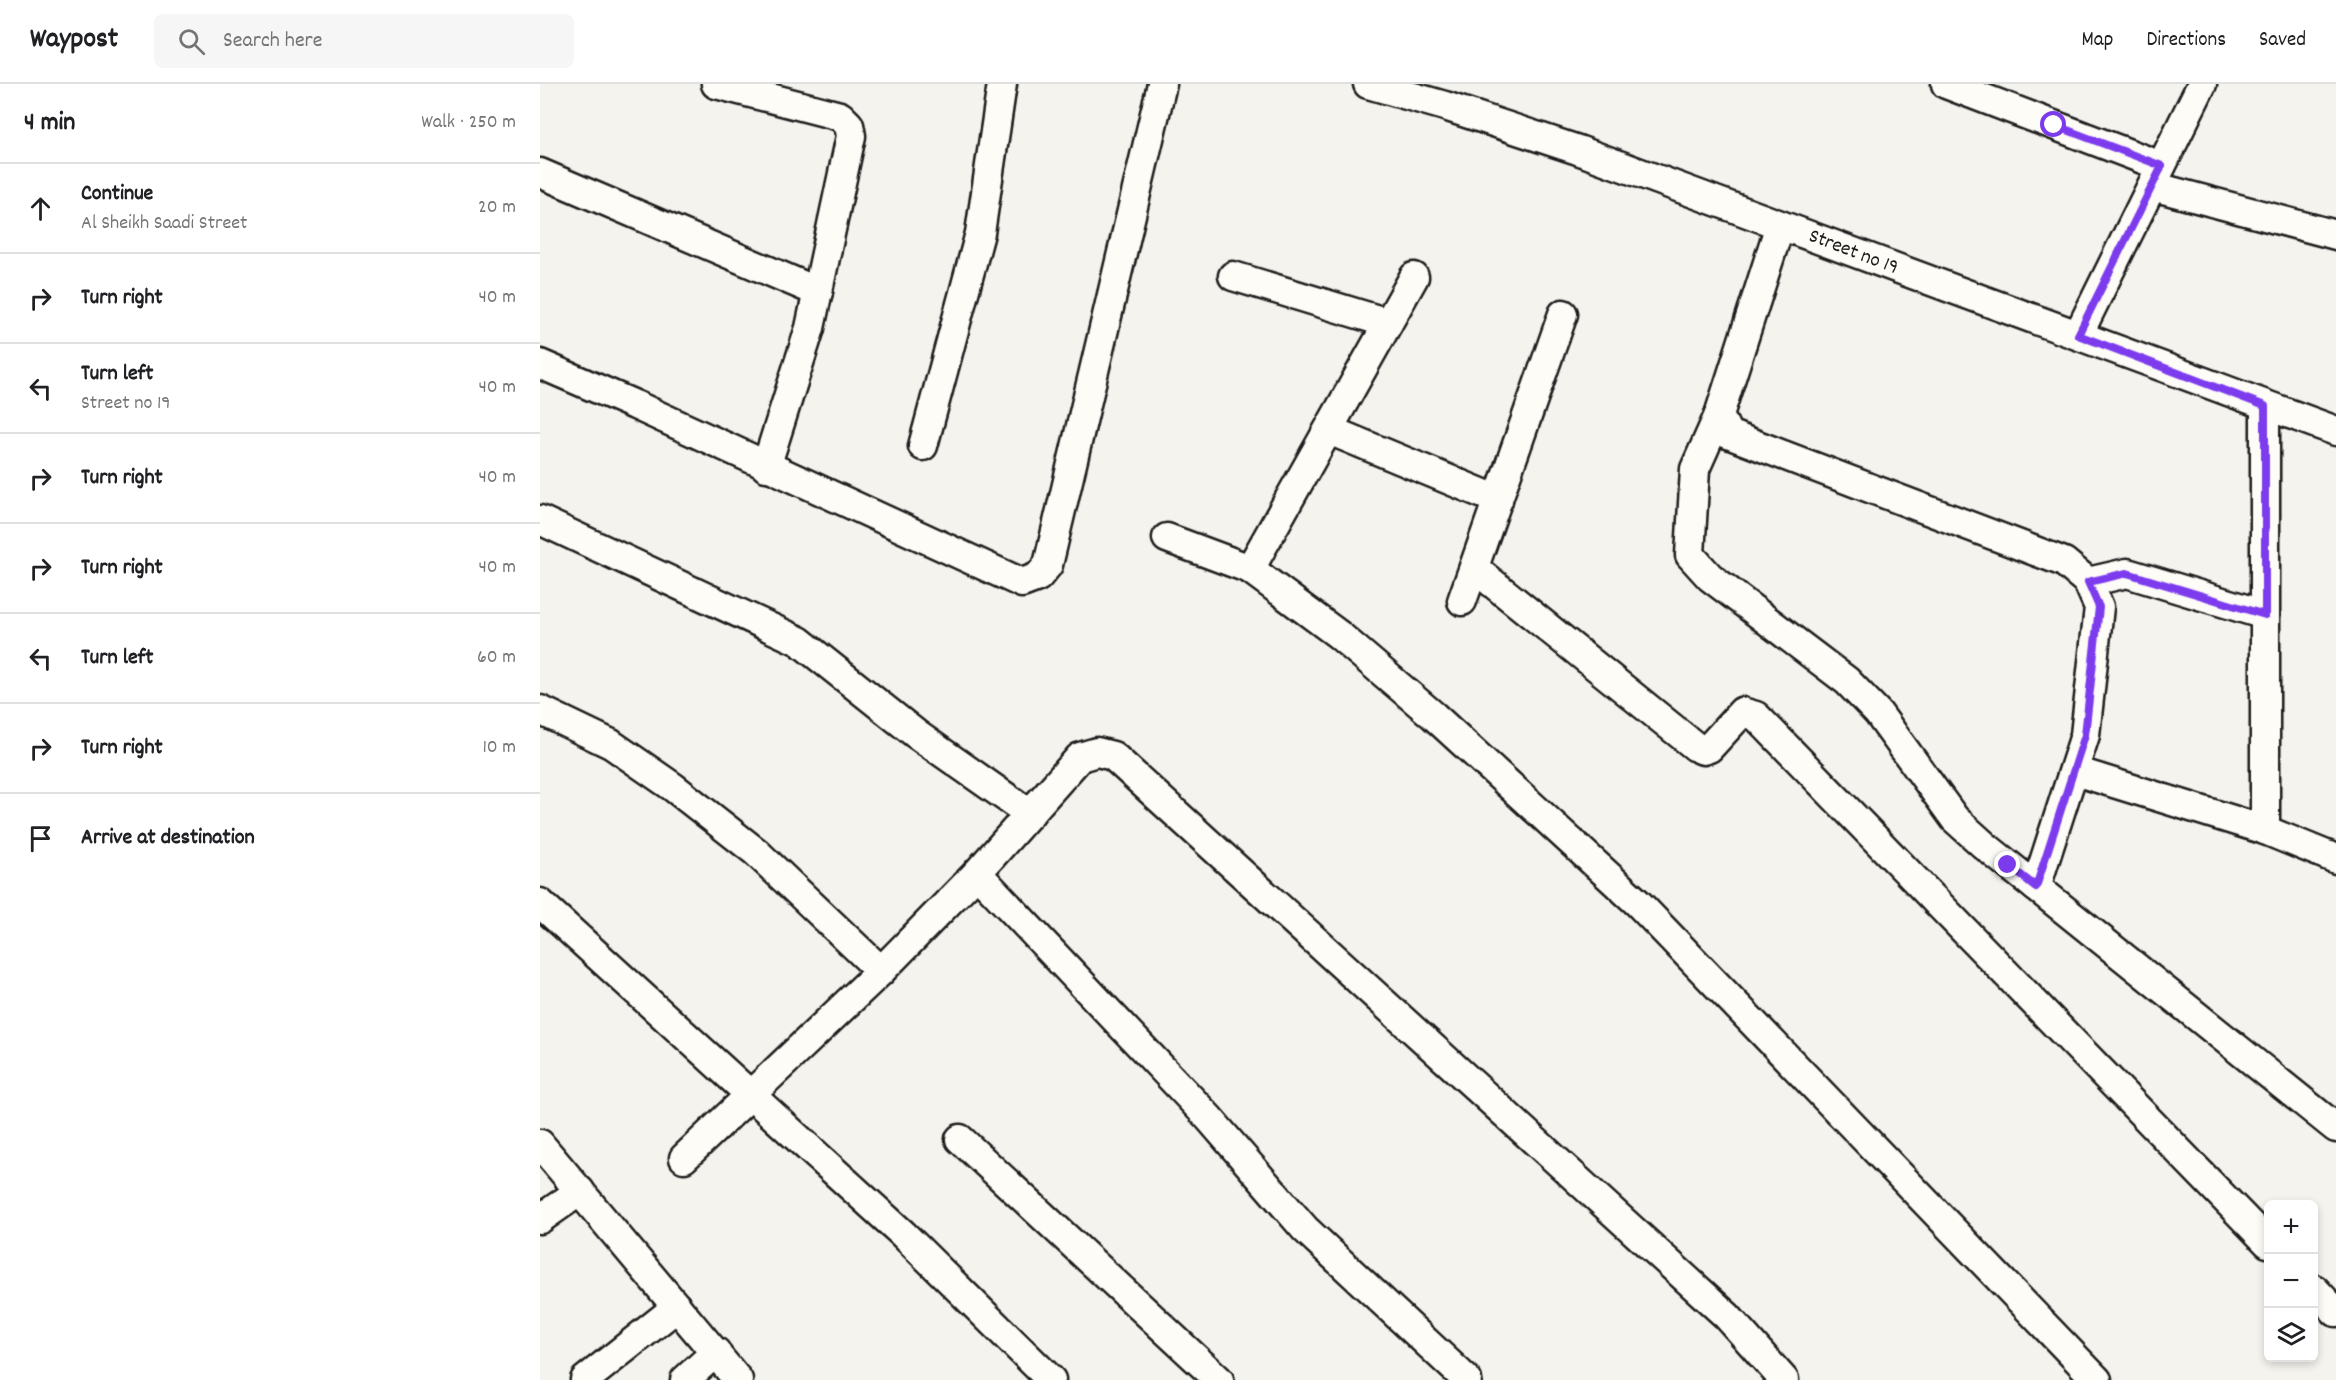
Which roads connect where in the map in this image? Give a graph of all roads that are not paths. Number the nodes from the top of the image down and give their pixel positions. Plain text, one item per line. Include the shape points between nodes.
1 (716, 84) edge
2 (1002, 84) edge
3 (1162, 84) edge
4 (1368, 84) edge
5 (1946, 84) edge
6 (2202, 84) edge
7 (540, 173) edge
8 (2157, 176) junction
9 (1780, 225) junction
10 (2336, 235) edge
11 (1233, 276) dead end
12 (1414, 277) dead end
13 (818, 292) junction
14 (1563, 314) dead end
15 (1388, 324) junction
16 (2078, 335) junction
17 (540, 364) edge
18 (2265, 406) junction
19 (1719, 415) junction
20 (1329, 429) junction
21 (2336, 431) edge
22 (923, 446) dead end
23 (766, 467) junction
24 (1498, 500) junction
25 (540, 520) edge
26 (1167, 538) dead end
27 (1474, 568) junction
28 (1250, 569) junction
29 (2088, 582) junction
30 (1462, 602) dead end
31 (2265, 615) junction
32 (540, 710) edge
33 (2075, 771) junction
34 (1030, 814) junction
35 (2265, 830) junction
36 (2336, 859) edge
37 (977, 873) junction
38 (2036, 887) junction
39 (540, 903) edge
40 (881, 971) junction
41 (750, 1094) junction
42 (2336, 1128) edge
43 (960, 1139) dead end
44 (540, 1144) edge
45 (684, 1158) dead end
46 (579, 1191) junction
47 (540, 1219) edge
48 (2264, 1239) edge
49 (2318, 1294) edge
50 (677, 1307) junction
51 (2336, 1312) edge
52 (716, 1352) junction
53 (585, 1380) edge
54 (686, 1380) edge
55 (738, 1380) edge
56 (1051, 1380) edge
57 (1219, 1380) edge
58 (1467, 1380) edge
59 (1784, 1380) edge
60 (2097, 1380) edge

1 - 13 street via 840,116 849,124 849,154
2 - 22 street via 980,232
3 - 23 street via 1048,565 1038,577 1022,582
4 - 9 street, Street no 19 via 1578,150
5 - 8 street
6 - 8 street
7 - 13 street
8 - 10 street
8 - 16 street
9 - 16 street, Street no 19
9 - 19 street
11 - 15 street
12 - 15 street
13 - 23 street
14 - 24 street
15 - 20 street
16 - 18 street, Street no 19
17 - 23 street
18 - 21 street, Street no 19
18 - 31 street
19 - 29 street via 1728,434 2064,562
19 - 38 street via 1695,470 1690,555 1710,577 1848,681 1878,713 1955,819
20 - 24 street
20 - 28 street
24 - 27 street
25 - 34 street via 799,641 916,734
26 - 28 street
27 - 30 street
27 - 48 street via 1696,747 1709,748 1742,712 1756,716
28 - 60 street via 1339,634 1638,903
29 - 31 street via 2127,573
29 - 33 street via 2099,607 2085,735
31 - 35 street
32 - 40 street via 611,744 673,787 756,852
33 - 35 street
33 - 38 street
34 - 37 street
34 - 59 street via 1080,757 1097,752 1113,756 1727,1316
35 - 36 street
37 - 40 street
37 - 58 street via 1209,1118 1305,1229
38 - 42 street
39 - 41 street
40 - 41 street
41 - 45 street
41 - 56 street via 903,1234
43 - 57 street
44 - 46 street
46 - 47 street
46 - 50 street
49 - 51 street
50 - 52 street
50 - 53 street
52 - 54 street
52 - 55 street

